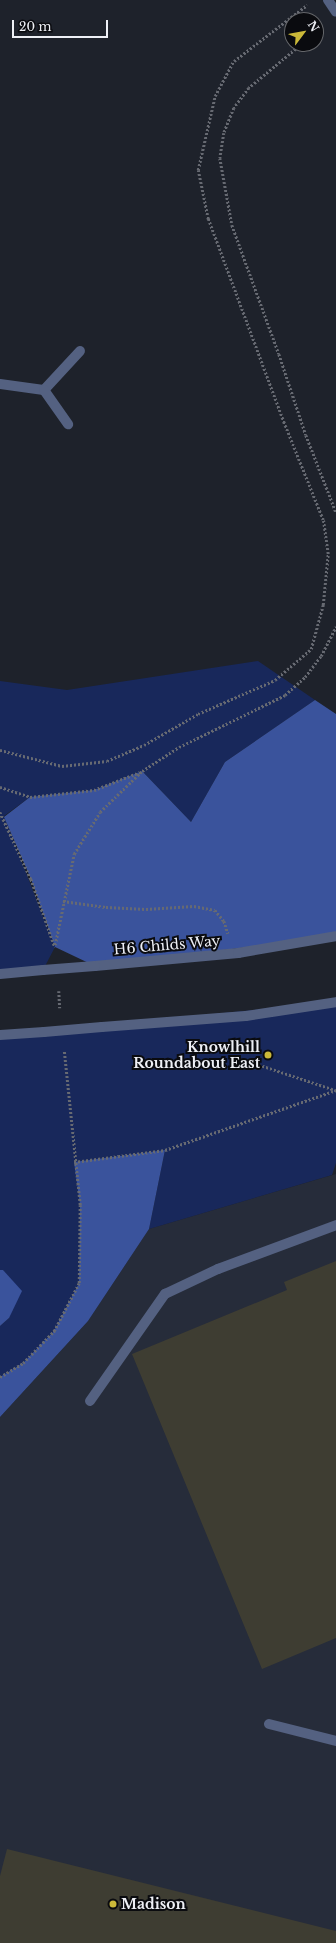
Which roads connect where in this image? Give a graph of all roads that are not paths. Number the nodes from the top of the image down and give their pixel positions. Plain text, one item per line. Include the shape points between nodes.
1 (328, 0) edge
2 (336, 12) edge
3 (80, 351) dead end
4 (0, 384) edge
5 (44, 390) junction
6 (68, 424) dead end
7 (336, 936) edge
8 (0, 974) edge
9 (336, 1002) edge
10 (0, 1035) edge
11 (336, 1225) edge
12 (90, 1401) dead end
13 (269, 1724) dead end
14 (336, 1741) edge

1 - 2 street
3 - 5 street
4 - 5 street
5 - 6 street
7 - 8 street, H6 Childs Way, bridge via 238,953
9 - 10 street, bridge via 246,1016
11 - 12 street via 218,1270 165,1294
13 - 14 street

